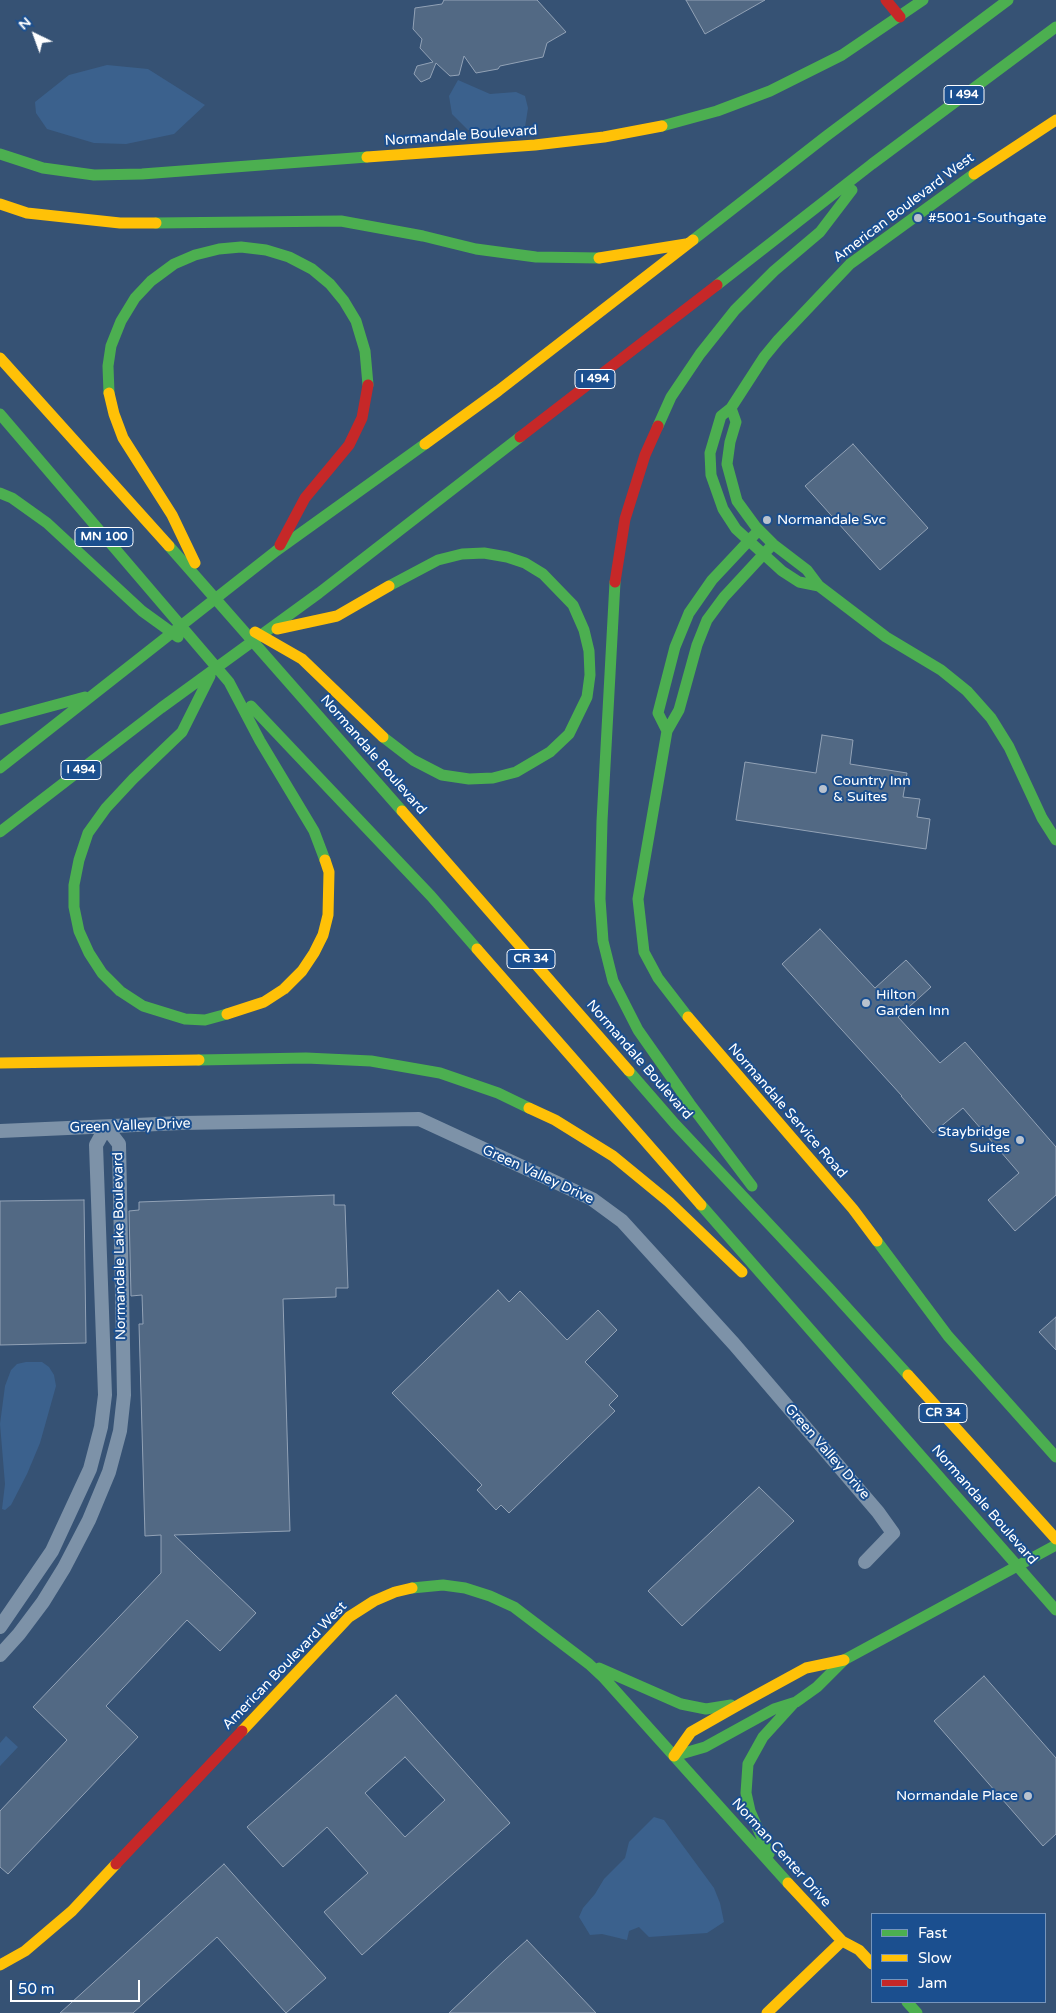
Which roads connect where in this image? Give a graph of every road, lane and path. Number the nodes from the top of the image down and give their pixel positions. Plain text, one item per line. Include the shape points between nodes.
1 (886, 0) edge
2 (923, 0) edge
3 (1008, 0) edge
4 (900, 17) junction
5 (1056, 27) edge
6 (1056, 120) edge
7 (0, 154) edge
8 (872, 164) junction
9 (0, 204) edge
10 (690, 244) junction
11 (0, 358) edge
12 (731, 408) junction
13 (0, 414) edge
14 (0, 492) edge
15 (759, 530) junction
16 (748, 541) junction
17 (773, 544) junction
18 (276, 551) junction
19 (763, 556) junction
20 (819, 586) junction
21 (210, 592) junction
22 (240, 624) junction
23 (267, 631) junction
24 (208, 659) junction
25 (213, 672) junction
26 (229, 682) junction
27 (92, 695) junction
28 (0, 720) edge
29 (668, 731) junction
30 (0, 768) edge
31 (0, 832) edge
32 (1056, 840) edge
33 (0, 1063) edge
34 (106, 1127) junction
35 (0, 1131) edge
36 (829, 1288) junction
37 (878, 1404) junction
38 (1056, 1457) edge
39 (1056, 1539) edge
40 (1056, 1545) edge
41 (865, 1562) dead end
42 (1056, 1610) edge
43 (0, 1627) edge
44 (0, 1655) edge
45 (844, 1660) junction
46 (589, 1664) junction
47 (796, 1702) junction
48 (742, 1703) junction
49 (674, 1756) junction
50 (775, 1869) junction
51 (842, 1941) junction
52 (871, 1963) edge
53 (0, 1965) edge
54 (908, 2003) edge
55 (767, 2013) edge
56 (917, 2013) edge

1 - 4 main road
2 - 4 main road, Normandale Boulevard
3 - 10 main road
4 - 7 main road, Normandale Boulevard via 842,54 770,91 670,125 604,137 535,146 142,174 94,175 43,168
5 - 8 main road, I 494
6 - 12 main road, American Boulevard West via 995,159 850,264 764,357
8 - 23 main road, I 494
8 - 36 main road via 820,232 735,310 700,354 672,397 645,455 625,519 614,590 602,821 600,899 603,941 613,981 638,1030 690,1104
9 - 10 main road via 27,213 120,223 341,221 476,249 536,257 599,258
10 - 18 main road via 498,391
11 - 21 main road, MN 100
12 - 15 main road, American Boulevard West via 736,422 727,464 737,501
12 - 16 main road, American Boulevard West via 721,416 715,433 710,453 712,475 723,509
13 - 24 main road, MN 100
14 - 24 main road via 47,523 142,612
15 - 16 main road
15 - 17 main road, American Boulevard West
16 - 19 main road, American Boulevard West
16 - 29 main road via 712,580 689,613 675,647 658,713
17 - 19 main road, Normandale Service Road
17 - 20 main road, American Boulevard West via 807,570
18 - 21 main road via 305,498 349,445 362,418 368,382 365,351 356,321 344,301 312,270 289,257 266,250 241,247 195,254 174,264 135,298 111,346 108,388 123,438 172,515
18 - 27 main road
19 - 20 main road, American Boulevard West via 800,582
19 - 29 main road, Normandale Service Road via 707,620 679,710
20 - 32 main road, American Boulevard West via 886,637 941,670 967,690 991,718 1009,747 1042,818
21 - 22 main road, Normandale Boulevard / CR 34
22 - 23 main road via 302,659 389,743 413,760 442,775 469,779 493,778 516,772 550,752 569,734 586,696 590,674 584,630 573,605 559,589 543,574 525,564 484,553 438,560 337,616
22 - 36 main road, Normandale Boulevard / CR 34 via 675,1124
23 - 25 main road, I 494
24 - 26 main road, MN 100
25 - 26 main road via 182,732 133,778 88,833 78,860 74,885 79,931 102,973 142,1006 185,1019 205,1020 244,1010 264,1002 284,988 302,971 314,953 328,915 329,872 314,830 260,741
25 - 31 main road, I 494
26 - 37 main road, Normandale Boulevard / CR 34 via 431,896
27 - 28 main road
27 - 30 main road
29 - 38 main road, Normandale Service Road via 638,899 644,952 674,1002 853,1209 948,1336
33 - 37 main road via 306,1058 371,1061 440,1073 498,1093 555,1120 613,1156 669,1202
34 - 35 street, Green Valley Drive
34 - 41 street, Green Valley Drive via 419,1119 592,1199 622,1221 734,1344 878,1512 893,1533
34 - 43 street, Normandale Lake Boulevard via 96,1145 105,1395 101,1427 90,1469 52,1551
34 - 44 street, Normandale Lake Boulevard via 118,1144 124,1396 120,1431 109,1472 64,1568 43,1602
36 - 39 main road, Normandale Boulevard / CR 34
37 - 42 main road, Normandale Boulevard / CR 34
40 - 45 main road
45 - 47 main road via 817,1687
45 - 48 main road via 806,1668
46 - 48 main road via 681,1704 706,1709
46 - 49 main road, American Boulevard West
46 - 53 main road, American Boulevard West via 514,1607 464,1588 418,1586 374,1600 328,1640 72,1911 25,1951
47 - 49 main road via 774,1709 705,1747
47 - 50 main road via 763,1736 748,1764 746,1778 750,1811
48 - 49 main road via 691,1732
49 - 50 main road, Norman Center Drive
50 - 51 main road, Norman Center Drive
51 - 52 main road, Norman Center Drive via 859,1950
51 - 55 main road
54 - 56 main road

